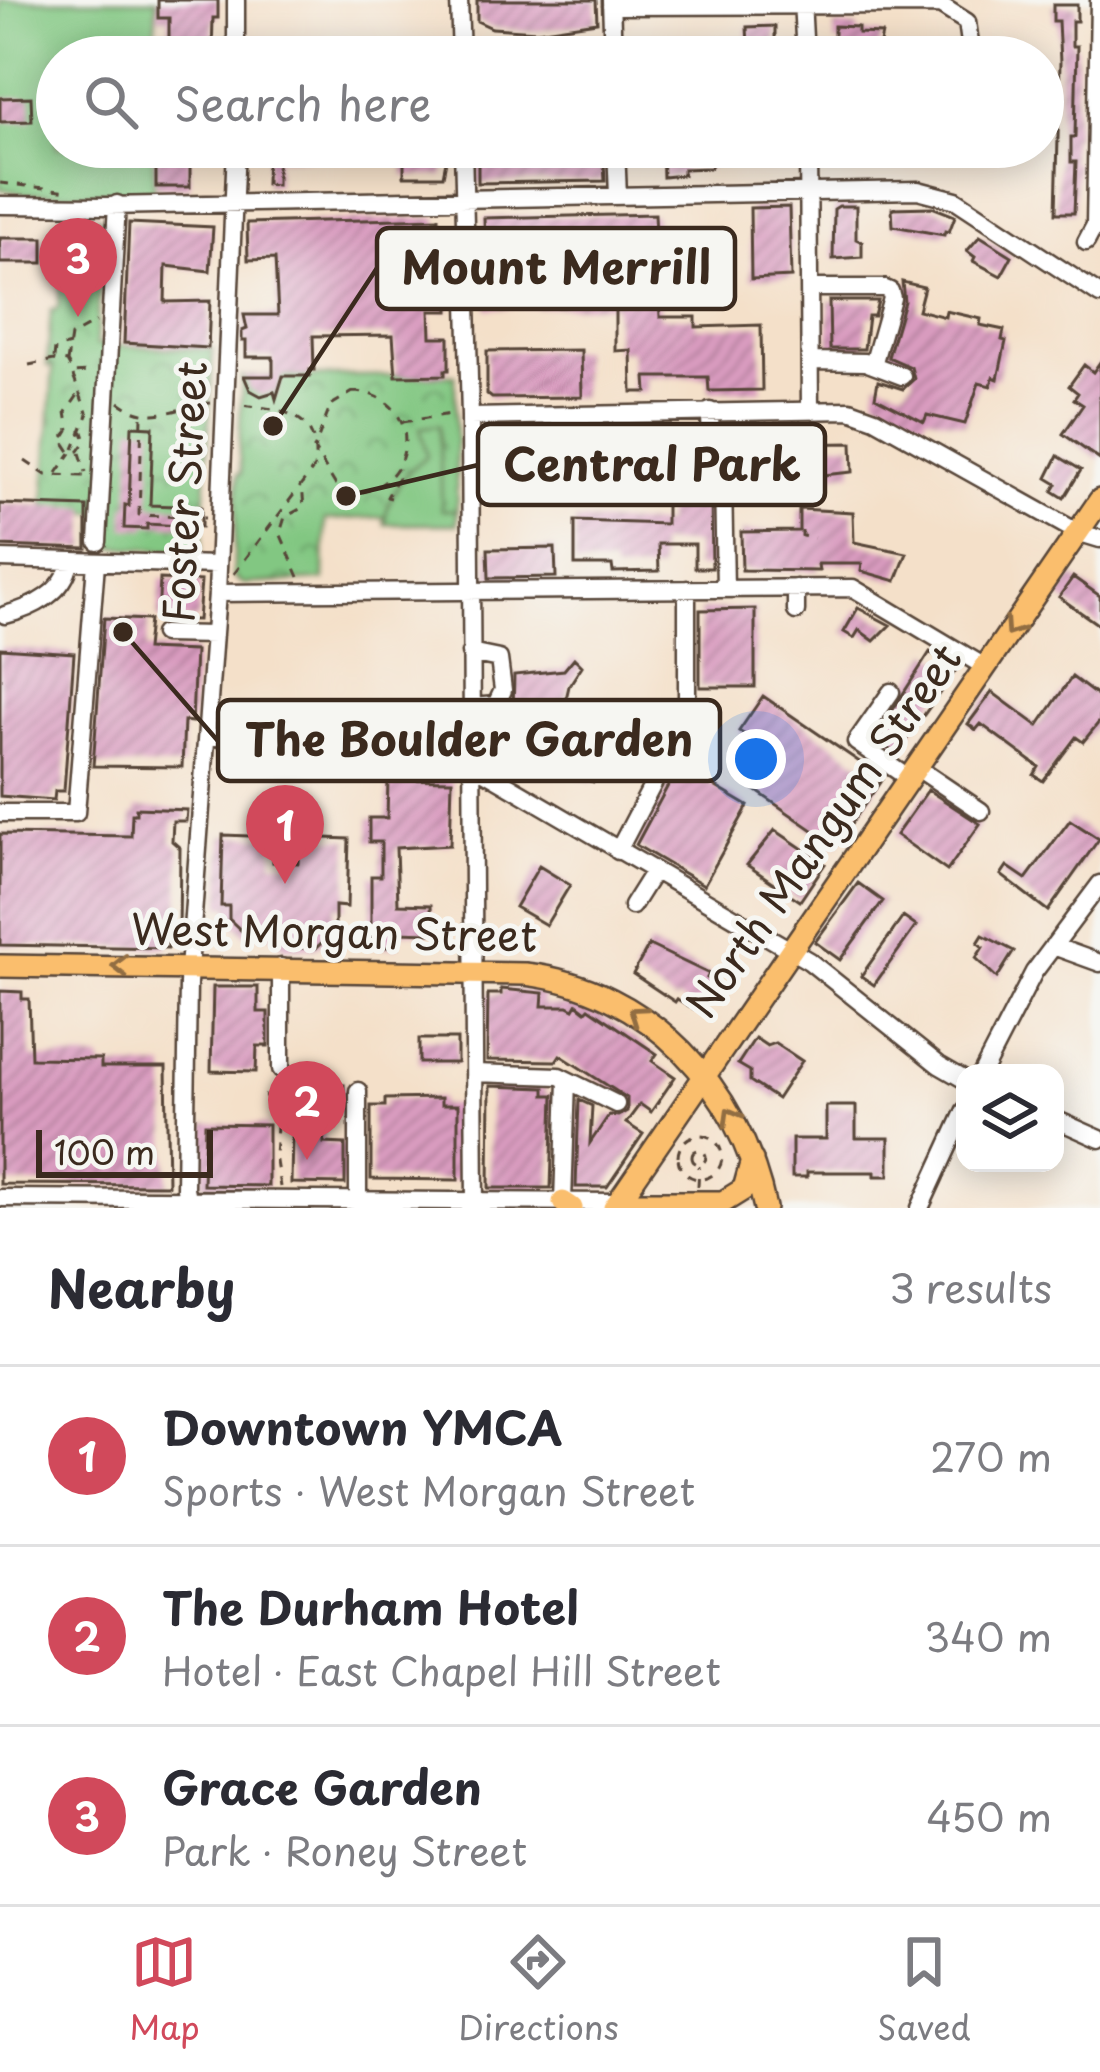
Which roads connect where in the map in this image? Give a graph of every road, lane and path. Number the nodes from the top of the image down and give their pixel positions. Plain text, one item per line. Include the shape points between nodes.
1 (236, 0) edge
2 (459, 0) edge
3 (1099, 0) edge
4 (611, 3) edge
5 (803, 3) edge
6 (236, 36) edge
7 (460, 36) edge
8 (612, 36) edge
9 (804, 36) edge
10 (970, 36) edge
11 (236, 168) edge
12 (464, 168) edge
13 (617, 168) edge
14 (808, 168) edge
15 (0, 183) edge
16 (83, 193) dead end
17 (809, 193) junction
18 (618, 196) junction
19 (465, 199) junction
20 (236, 202) junction
21 (116, 204) junction
22 (0, 205) edge
23 (439, 214) dead end
24 (1086, 242) dead end
25 (452, 256) dead end
26 (811, 288) junction
27 (1100, 295) edge
28 (110, 323) junction
29 (70, 345) junction
30 (54, 359) junction
31 (810, 361) junction
32 (67, 362) junction
33 (28, 365) dead end
34 (873, 365) junction
35 (107, 372) junction
36 (73, 374) junction
37 (902, 376) dead end
38 (106, 392) junction
39 (78, 394) junction
40 (214, 403) dead end
41 (238, 404) dead end
42 (810, 409) junction
43 (710, 411) junction
44 (142, 415) junction
45 (463, 415) junction
46 (401, 422) junction
47 (69, 430) junction
48 (80, 431) junction
49 (64, 437) dead end
50 (314, 449) junction
51 (75, 452) junction
52 (25, 461) dead end
53 (398, 467) junction
54 (56, 475) junction
55 (302, 483) junction
56 (391, 498) dead end
57 (1100, 500) edge
58 (208, 518) dead end
59 (802, 530) dead end
60 (1078, 532) junction
61 (814, 538) dead end
62 (1100, 539) edge
63 (98, 542) dead end
64 (0, 559) edge
65 (70, 562) junction
66 (96, 563) junction
67 (226, 570) junction
68 (299, 579) dead end
69 (796, 588) junction
70 (686, 589) junction
71 (725, 589) junction
72 (469, 591) junction
73 (218, 593) junction
74 (796, 611) dead end
75 (4, 615) dead end
76 (163, 634) dead end
77 (214, 635) junction
78 (470, 653) junction
79 (985, 667) junction
80 (891, 692) dead end
81 (471, 706) junction
82 (207, 736) junction
83 (472, 764) junction
84 (912, 772) junction
85 (981, 811) dead end
86 (0, 813) edge
87 (619, 850) junction
88 (654, 871) junction
89 (1100, 884) edge
90 (632, 906) dead end
91 (1053, 946) junction
92 (789, 949) junction
93 (1100, 963) edge
94 (0, 966) edge
95 (190, 967) junction
96 (281, 967) junction
97 (474, 972) junction
98 (987, 1064) edge
99 (281, 1069) joint
100 (475, 1073) junction
101 (705, 1075) junction
102 (956, 1075) edge
103 (567, 1080) junction
104 (358, 1091) dead end
105 (264, 1096) dead end
106 (280, 1096) junction
107 (616, 1104) dead end
108 (1064, 1123) edge
109 (956, 1130) edge
110 (700, 1135) junction
111 (1100, 1138) edge
112 (674, 1141) dead end
113 (726, 1144) dead end
114 (681, 1145) junction
115 (720, 1147) junction
116 (699, 1157) junction
117 (752, 1160) junction
118 (680, 1167) junction
119 (718, 1169) junction
120 (698, 1180) junction
121 (698, 1188) dead end
122 (0, 1198) edge
123 (280, 1201) junction
124 (134, 1203) edge
125 (188, 1204) edge
126 (357, 1205) edge
127 (410, 1205) edge
128 (475, 1205) edge
129 (533, 1205) edge
130 (567, 1205) edge
131 (615, 1205) edge
132 (730, 1205) edge
133 (765, 1208) edge
134 (920, 1208) edge

1 - 6 street
2 - 7 street
3 - 24 street via 1095,225
4 - 5 street
4 - 8 street
5 - 9 street
5 - 10 street via 950,8 968,22
11 - 20 street, Foster Street
12 - 19 street
13 - 18 street
14 - 17 street
15 - 16 path
17 - 18 street
17 - 26 street
17 - 27 street via 944,195
18 - 19 street
19 - 20 street
19 - 45 street
20 - 21 street
20 - 67 street, Foster Street
21 - 22 street
21 - 28 street
23 - 25 path via 439,255
26 - 31 street
26 - 34 street via 890,291
28 - 29 path via 87,326 70,336
28 - 35 street
29 - 30 path via 55,349
29 - 32 path
30 - 32 path
30 - 33 path
31 - 34 street
31 - 42 street
32 - 36 path
34 - 37 street
35 - 36 path
35 - 38 street
36 - 39 path
38 - 44 path
38 - 63 street
39 - 47 path via 67,412
39 - 48 path via 88,415
40 - 44 path
41 - 50 path via 292,413
42 - 43 street
42 - 60 street via 867,415
43 - 45 street
43 - 71 street via 710,454 723,479
44 - 58 path via 139,515
45 - 46 path
45 - 72 street
46 - 50 path via 377,396 344,394 326,412
46 - 53 path
47 - 48 path
47 - 49 path
47 - 51 path via 63,441
48 - 51 path
48 - 51 path via 86,441
50 - 53 path via 328,477 350,492 388,482
50 - 55 path via 314,469
51 - 54 path
51 - 54 path via 88,476
52 - 54 path
53 - 56 path
55 - 67 path
55 - 68 path via 303,511 286,517 280,532
57 - 60 main road, North Mangum Street
59 - 61 path
60 - 62 street
60 -> 79 main road, North Mangum Street
64 - 65 street
65 - 66 street
65 - 75 street via 56,590
66 - 67 street
66 - 86 street via 76,813
67 - 73 street, Foster Street
69 - 71 street
69 - 74 street
69 - 79 street via 857,589
70 - 71 street
70 - 72 street
70 - 87 street via 687,719
72 - 73 street
72 - 78 street
73 - 77 street, Foster Street
76 - 77 street
77 - 82 street, Foster Street
78 - 81 street
78 - 81 street via 499,659 503,689 496,705
79 - 84 main road, North Mangum Street
80 - 84 street via 856,742
81 - 83 street
82 - 83 street via 446,754
82 - 95 street, Foster Street
83 - 87 street
83 - 97 street
84 - 85 street
84 - 92 main road, North Mangum Street
87 - 88 street
88 - 90 street
88 - 92 street
89 - 91 street
91 - 93 street
91 - 98 street
92 - 101 main road, North Mangum Street
92 - 102 street
95 -> 94 main road, West Morgan Street
95 - 96 main road, West Morgan Street
95 - 125 street, Foster Street
96 - 97 main road, West Morgan Street
96 - 99 street
97 - 100 street
101 -> 97 main road, West Morgan Street via 644,1018 592,988
99 - 106 path
100 - 103 street
100 - 128 street
117 -> 101 main road, West Morgan Street
101 - 131 main road, North Mangum Street
103 - 107 street
103 - 130 street
104 - 126 street
105 - 106 path
106 - 123 path
108 - 111 street
109 - 134 street
110 - 114 path
110 - 115 path
110 - 116 path
112 - 114 path
113 - 115 path
114 - 116 path
114 - 118 path
115 - 116 path
115 - 119 path
116 - 118 path
116 - 119 path
116 - 120 path
117 - 132 main road
117 - 133 main road, West Morgan Street
118 - 120 path
119 - 120 path
120 - 121 path
122 - 124 street
123 - 125 street
123 - 126 street
124 - 125 street
126 - 127 street
127 - 128 street
128 - 129 street
129 - 130 street
130 - 131 street
131 - 132 main road

